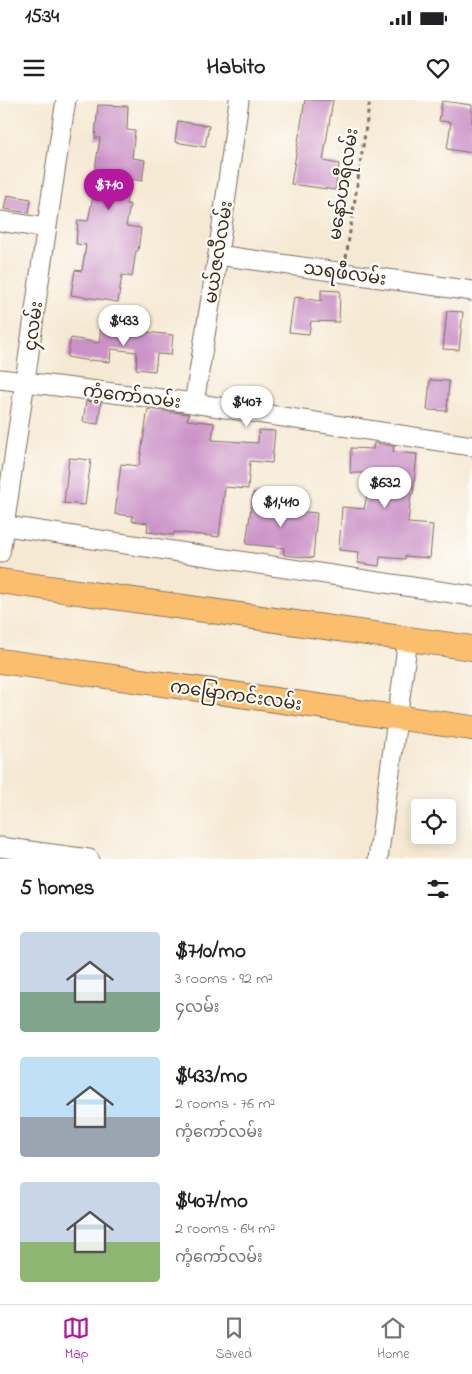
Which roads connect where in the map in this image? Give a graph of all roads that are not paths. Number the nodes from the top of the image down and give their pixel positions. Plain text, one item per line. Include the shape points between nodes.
1 (66, 100) edge
2 (239, 100) edge
3 (0, 221) edge
4 (46, 228) junction
5 (218, 255) junction
6 (472, 290) edge
7 (0, 379) edge
8 (25, 383) junction
9 (194, 403) junction
10 (472, 446) edge
11 (2, 525) edge
12 (0, 553) edge
13 (0, 581) edge
14 (472, 596) edge
15 (408, 640) junction
16 (472, 648) edge
17 (0, 661) edge
18 (398, 718) junction
19 (472, 728) edge
20 (0, 847) edge
21 (85, 859) edge
22 (378, 859) edge

1 - 4 street, ၄လမ်း
2 - 5 street, မယ်ဇလီလမ်း
3 - 4 street
4 - 8 street, ၄လမ်း
5 - 6 street, သရဖီလမ်း
5 - 9 street, မယ်ဇလီလမ်း
7 - 8 street, ကံ့ကော်လမ်း
8 - 9 street, ကံ့ကော်လမ်း
8 - 11 street, ၄လမ်း
9 - 10 street, ကံ့ကော်လမ်း
11 - 12 street, ၄လမ်း
11 - 14 street
13 - 15 main road
15 - 16 main road
15 - 18 street
17 - 18 main road, ကမြောကင်းလမ်း
18 - 19 main road, ကမြောကင်းလမ်း
18 - 22 street
20 - 21 street

